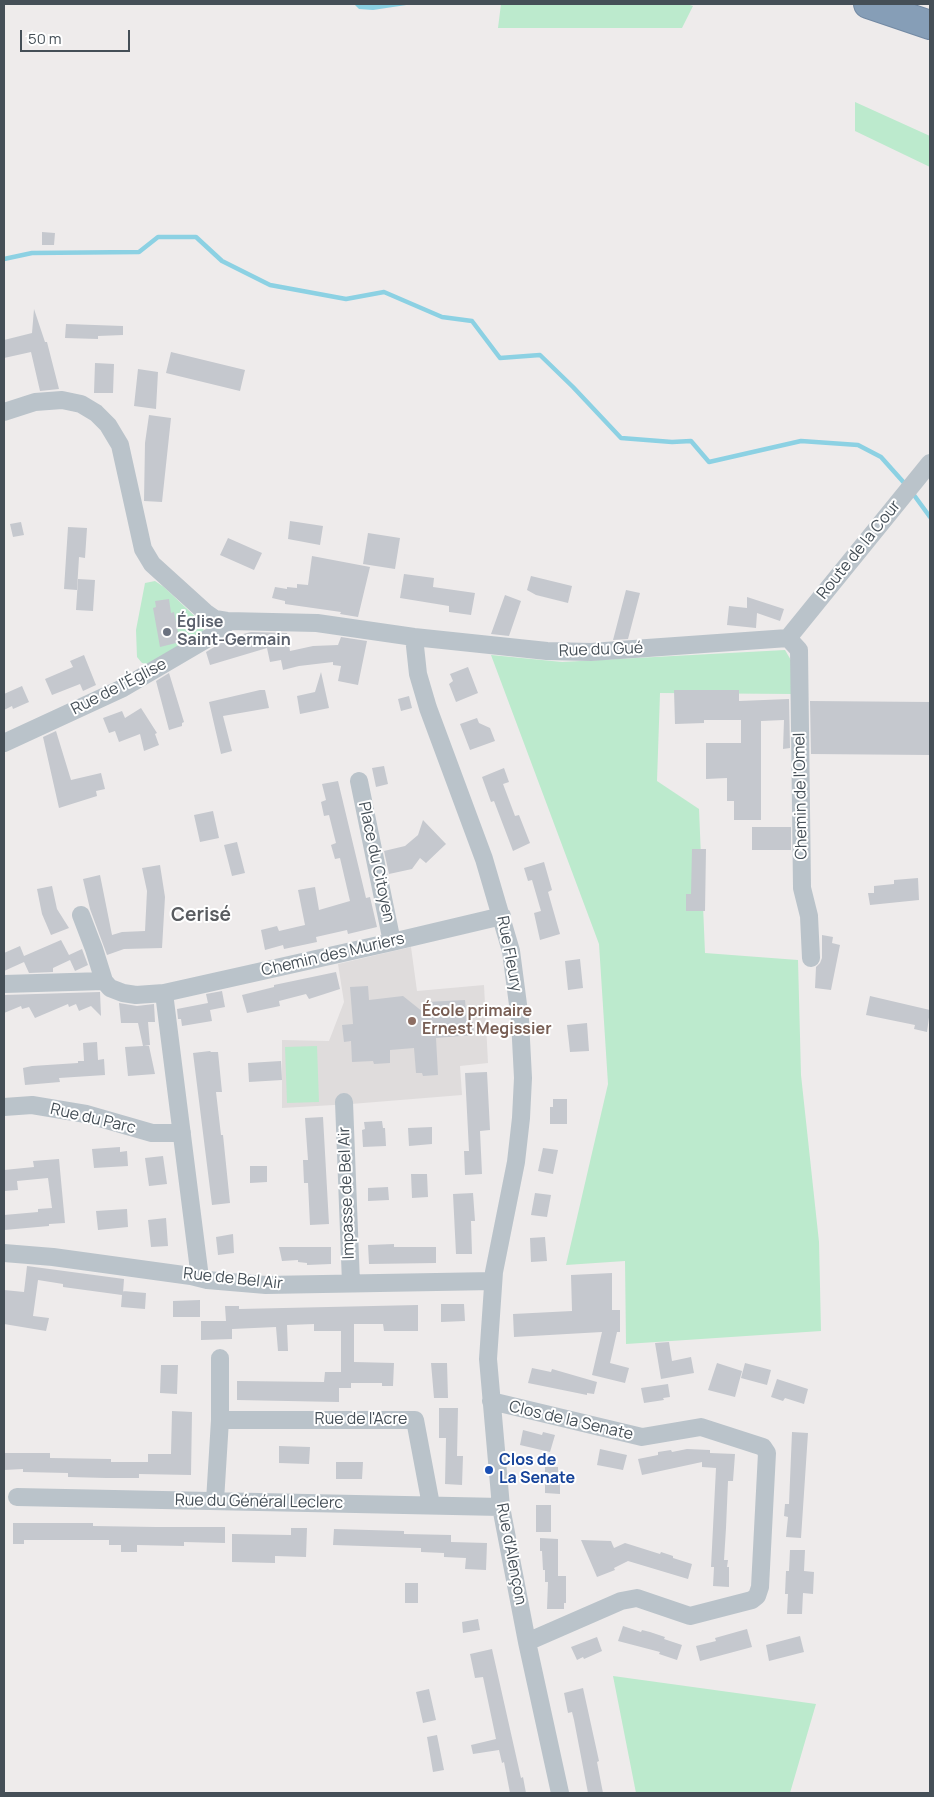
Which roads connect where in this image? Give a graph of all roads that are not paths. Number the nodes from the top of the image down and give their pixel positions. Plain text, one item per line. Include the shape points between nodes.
1 (868, 4) edge
2 (930, 25) edge
3 (4, 412) edge
4 (930, 463) edge
5 (227, 621) junction
6 (414, 638) junction
7 (788, 638) junction
8 (4, 744) edge
9 (359, 781) dead end
10 (81, 915) dead end
11 (502, 916) junction
12 (392, 942) junction
13 (811, 958) dead end
14 (104, 981) junction
15 (4, 984) edge
16 (164, 993) junction
17 (344, 1102) dead end
18 (4, 1107) edge
19 (182, 1133) junction
20 (4, 1253) edge
21 (200, 1278) junction
22 (493, 1281) junction
23 (351, 1284) junction
24 (220, 1358) dead end
25 (491, 1402) junction
26 (220, 1420) junction
27 (18, 1498) dead end
28 (215, 1501) junction
29 (431, 1505) junction
30 (501, 1507) junction
31 (528, 1642) junction
32 (560, 1793) edge

1 - 2 highway
3 - 5 street via 35,402 62,400 81,404 96,413 120,445 143,549 152,564 205,612 215,619
4 - 7 street, Route de la Cour
5 - 6 street, Rue du Gué via 317,623
5 - 8 street, Rue de l'Église via 222,630 123,688
6 - 7 street, Rue du Gué via 591,652
6 - 11 street, Rue Fleury via 418,674 428,708
7 - 13 street, Chemin de l'Omel via 799,650 802,888 809,916
9 - 12 street, Place du Citoyen
10 - 14 street
11 - 12 street, Chemin des Muriers
11 - 22 street, Rue Fleury via 512,951 523,1078 516,1162
12 - 16 street, Chemin des Muriers
14 - 15 street
14 - 16 street, Chemin des Muriers via 110,988 123,993
16 - 19 street
17 - 23 street, Impasse de Bel Air
18 - 19 street, Rue du Parc via 32,1105 86,1114 152,1134
19 - 21 street
20 - 21 street, Rue de Bel Air
21 - 23 street, Rue de Bel Air via 266,1285
22 - 23 street, Rue de Bel Air
22 - 25 street, Rue d'Alençon via 488,1359
24 - 26 street
25 - 30 street, Rue d'Alençon
25 - 31 street, Clos de la Senate via 642,1438 701,1427 763,1447 767,1453 760,1587 752,1600 690,1616 637,1598 621,1601
26 - 28 street
26 - 29 street, Rue de l'Acre via 416,1420
27 - 28 street, Rue du Général Leclerc
28 - 29 street, Rue du Général Leclerc
29 - 30 street, Rue du Général Leclerc
30 - 31 street, Rue d'Alençon
31 - 32 street, Rue d'Alençon

